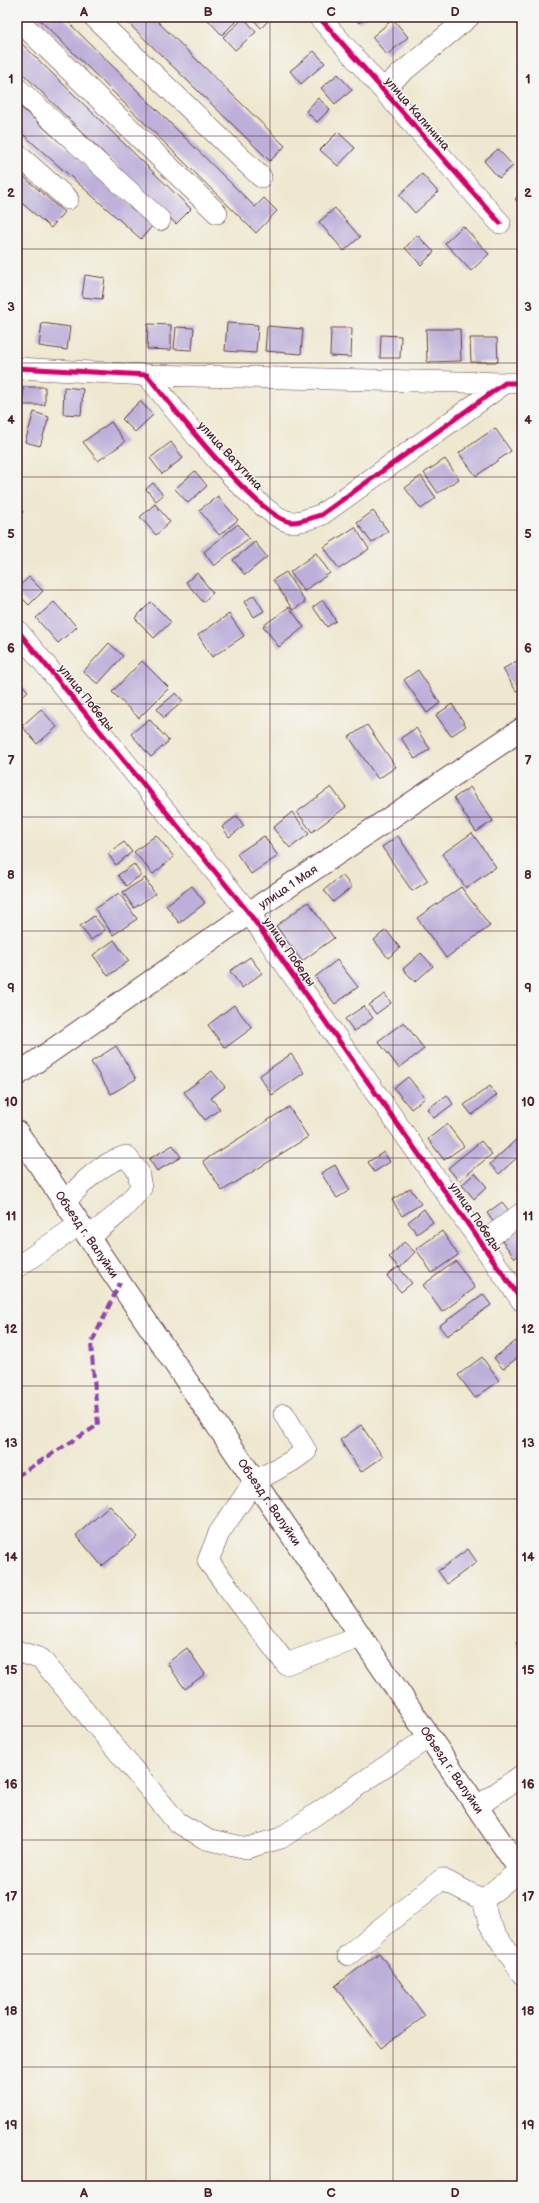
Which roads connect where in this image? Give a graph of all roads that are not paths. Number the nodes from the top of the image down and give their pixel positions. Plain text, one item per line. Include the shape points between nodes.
1 (94, 17) edge
2 (319, 17) edge
3 (469, 17) edge
4 (17, 18) edge
5 (17, 88) edge
6 (382, 89) junction
7 (17, 154) edge
8 (261, 177) dead end
9 (68, 199) dead end
10 (217, 213) dead end
11 (160, 220) dead end
12 (500, 223) dead end
13 (17, 368) edge
14 (147, 375) junction
15 (514, 383) edge
16 (17, 630) edge
17 (522, 729) edge
18 (249, 913) junction
19 (17, 1075) edge
20 (17, 1132) edge
21 (65, 1202) junction
22 (522, 1213) edge
23 (84, 1230) junction
24 (482, 1243) junction
25 (17, 1267) edge
26 (522, 1301) edge
27 (284, 1414) dead end
28 (255, 1481) junction
29 (361, 1637) junction
30 (17, 1651) edge
31 (429, 1737) junction
32 (522, 1775) edge
33 (477, 1807) junction
34 (521, 1872) edge
35 (483, 1900) junction
36 (348, 1955) dead end
37 (522, 1974) edge

1 - 8 street
2 - 6 street, улица Калинина
3 - 6 street
4 - 10 street
5 - 11 street
6 - 12 street, улица Калинина
7 - 9 street
13 - 14 street
14 - 15 street
14 - 15 street, улица Ватутина via 231,476 272,513 292,522 321,515
16 - 18 street, улица Победы
17 - 18 main road, улица 1 Мая
18 - 19 main road, улица 1 Мая
18 - 24 street, улица Победы
20 - 21 main road, Объезд г. Валуйки
21 - 23 main road, Объезд г. Валуйки
21 - 23 street via 90,1175 112,1160 126,1156 138,1172 141,1188 124,1209 104,1226
22 - 24 street
23 - 25 street
23 - 28 main road, Объезд г. Валуйки
24 - 26 street, улица Победы
27 - 28 street via 306,1451
28 - 29 main road, Объезд г. Валуйки
28 - 29 street via 219,1533 208,1561 286,1664
29 - 31 main road, Объезд г. Валуйки
30 - 31 street via 42,1659 177,1822 206,1839 247,1848 281,1838
31 - 33 main road, Объезд г. Валуйки
32 - 33 street
33 - 34 main road, Объезд г. Валуйки
34 - 35 street
35 - 36 street via 442,1879
35 - 37 street via 489,1923

